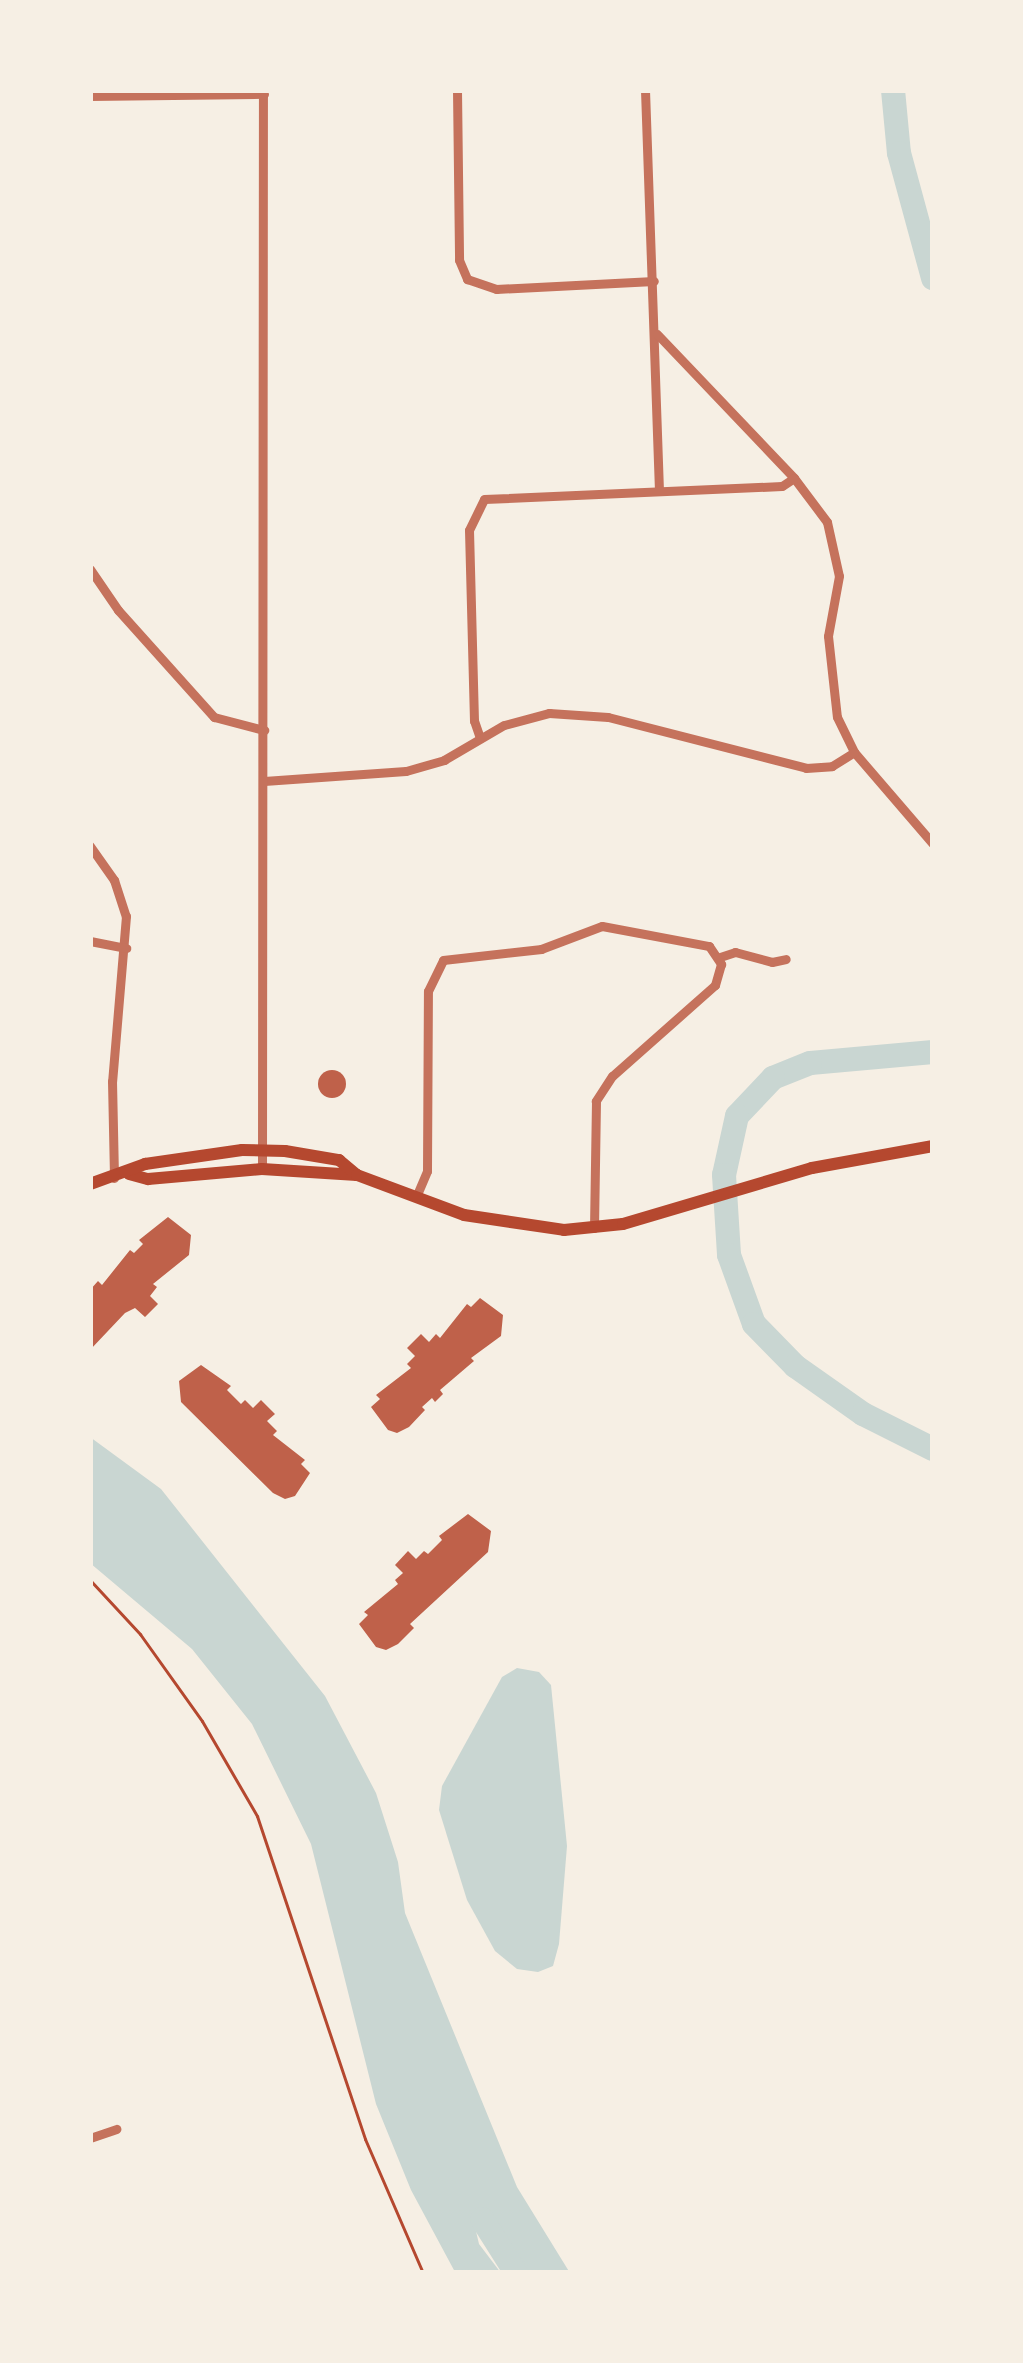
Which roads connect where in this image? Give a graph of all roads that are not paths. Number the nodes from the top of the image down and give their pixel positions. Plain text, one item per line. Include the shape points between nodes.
1 (457, 90) edge
2 (645, 90) edge
3 (264, 92) edge
4 (90, 96) edge
5 (654, 281) junction
6 (657, 334) junction
7 (794, 478) junction
8 (659, 489) junction
9 (90, 569) edge
10 (263, 730) junction
11 (480, 738) junction
12 (854, 752) junction
13 (264, 781) junction
14 (933, 844) edge
15 (90, 846) edge
16 (90, 941) edge
17 (126, 948) junction
18 (720, 957) junction
19 (786, 959) dead end
20 (933, 1146) edge
21 (263, 1149) junction
22 (262, 1169) junction
23 (357, 1175) junction
24 (122, 1176) junction
25 (90, 1184) edge
26 (416, 1197) junction
27 (594, 1228) junction
28 (116, 2129) dead end
29 (90, 2138) edge

1 - 5 street via 459,260 467,278 488,289
2 - 5 street
3 - 4 street
3 - 10 street
5 - 6 street
6 - 7 street
6 - 8 street
7 - 8 street via 782,486
7 - 12 street via 834,542 839,576 829,683
8 - 11 street via 497,494 475,507 469,545
9 - 10 street via 214,717
10 - 13 street
11 - 12 street via 518,720 569,712 806,768 832,766
11 - 13 street via 406,771
12 - 14 street
13 - 21 street
15 - 17 street via 123,901
16 - 17 street
17 - 24 street via 112,1081
18 - 19 street
18 - 26 street via 705,945 602,926 541,949 443,960 428,991 427,1171
18 - 27 street via 715,985 599,1093
20 - 27 main road via 856,1158
21 - 22 street
21 - 23 main road via 339,1160
21 - 24 main road via 146,1164
22 - 23 main road
22 - 24 main road
23 - 26 main road
24 - 25 main road
26 - 27 main road via 498,1224
28 - 29 street

